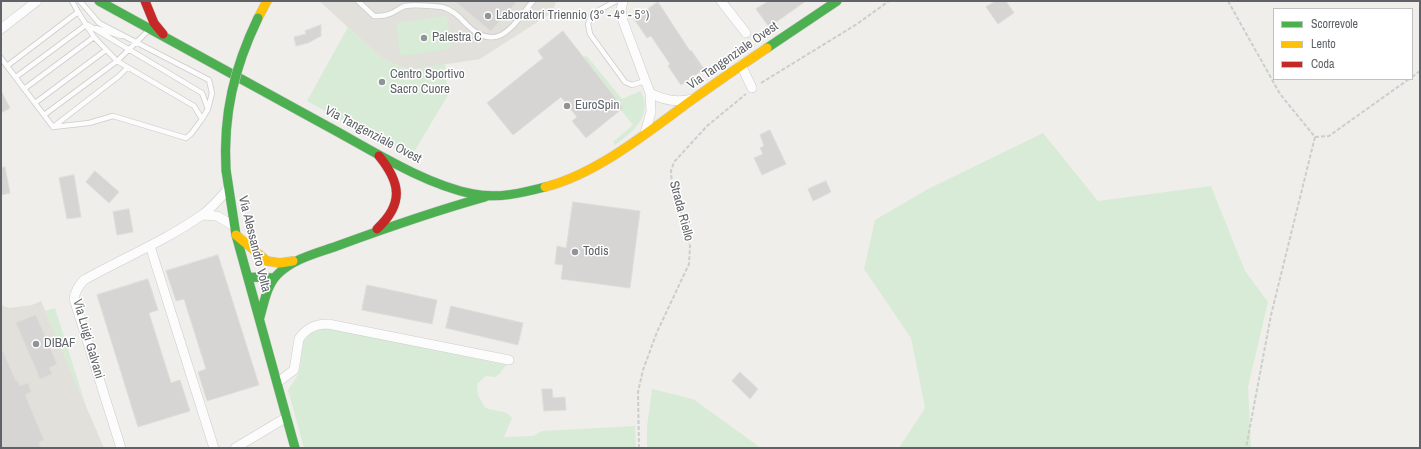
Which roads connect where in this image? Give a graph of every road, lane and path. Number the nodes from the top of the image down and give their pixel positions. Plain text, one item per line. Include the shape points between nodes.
1 (37, 1) edge
2 (72, 1) edge
3 (80, 1) edge
4 (99, 1) edge
5 (145, 1) edge
6 (262, 1) edge
7 (267, 1) edge
8 (358, 1) edge
9 (533, 1) edge
10 (616, 1) edge
11 (624, 1) edge
12 (721, 1) edge
13 (836, 1) edge
14 (889, 1) edge
15 (1228, 1) edge
16 (78, 12) junction
17 (258, 18) junction
18 (86, 24) junction
19 (1, 29) edge
20 (150, 29) junction
21 (746, 33) dead end
22 (165, 36) junction
23 (94, 37) junction
24 (137, 42) junction
25 (106, 50) junction
26 (129, 51) junction
27 (1, 58) edge
28 (117, 61) junction
29 (741, 65) junction
30 (7, 66) junction
31 (127, 68) junction
32 (16, 77) junction
33 (1408, 80) edge
34 (645, 81) junction
35 (752, 88) junction
36 (24, 89) junction
37 (650, 93) junction
38 (694, 99) junction
39 (35, 103) junction
40 (208, 109) junction
41 (44, 115) junction
42 (202, 119) junction
43 (53, 127) junction
44 (645, 133) junction
45 (1315, 137) junction
46 (375, 152) junction
47 (228, 189) junction
48 (490, 196) junction
49 (230, 205) junction
50 (202, 215) junction
51 (217, 216) junction
52 (235, 230) junction
53 (372, 232) junction
54 (150, 246) junction
55 (297, 261) junction
56 (262, 265) junction
57 (248, 277) junction
58 (274, 278) junction
59 (259, 319) junction
60 (509, 360) dead end
61 (278, 382) junction
62 (287, 417) junction
63 (121, 448) edge
64 (214, 448) edge
65 (235, 448) edge
66 (295, 448) edge
67 (639, 448) edge
68 (1246, 448) edge

1 - 19 street
2 - 16 lane
3 - 24 lane via 99,23
4 - 20 main road, Via Tangenziale Ovest
5 - 22 main road via 154,22
6 - 17 main road
7 - 17 main road, Via Alessandro Volta
8 - 9 lane via 374,16 386,15 405,6 444,8 459,17 472,30 490,38 501,36
10 - 34 lane via 592,14 588,24 590,34 625,82 632,84
11 - 34 street via 621,10 623,20
12 - 21 street
13 - 29 main road, Via Tangenziale Ovest
14 - 35 path, Strada Riello via 857,24
15 - 45 path via 1280,94
16 - 18 lane
16 - 30 lane
17 - 47 main road, Via Alessandro Volta, bridge via 241,58 230,98 225,130
18 - 23 lane
18 - 24 lane
18 - 26 lane
18 - 32 lane
20 - 22 main road, Via Tangenziale Ovest
20 - 24 lane
22 - 46 main road, Via Tangenziale Ovest
23 - 25 lane
23 - 36 lane
24 - 26 lane
24 - 40 lane via 208,80 212,93
25 - 28 lane
25 - 39 lane
26 - 28 lane
26 - 40 lane via 202,93
27 - 30 lane
28 - 31 lane
28 - 41 lane
29 - 35 street
29 - 38 main road, Via Tangenziale Ovest
30 - 32 lane
31 - 42 lane via 194,106
31 - 43 lane
32 - 36 lane
33 - 45 path via 1329,136
34 - 37 street
35 - 67 path, Strada Riello via 707,126 674,162 671,171 672,187 690,246 688,264 643,370 638,392
36 - 39 lane
37 - 38 street via 670,101
37 - 44 street via 651,112
38 - 44 main road, Via Tangenziale Ovest
39 - 41 lane
40 - 42 lane
41 - 43 lane
42 - 43 lane via 186,138 113,116 89,123
44 - 48 main road, Via Tangenziale Ovest via 595,166 563,182 533,190
45 - 68 path via 1271,315
46 - 48 main road, Via Tangenziale Ovest via 456,190
46 - 53 main road via 392,175 397,195 396,205 389,217
47 - 49 main road, Via Alessandro Volta
47 - 50 street, Via Luigi Galvani
48 - 53 main road
49 - 51 street
49 - 52 main road, Via Alessandro Volta
50 - 51 street
50 - 54 street, Via Luigi Galvani
51 - 52 street
52 - 56 main road
52 - 57 main road, Via Alessandro Volta
53 - 55 main road
54 - 63 street, Via Luigi Galvani via 84,280 74,295
54 - 64 street
55 - 56 main road
55 - 58 main road
56 - 57 main road
57 - 58 main road
57 - 59 main road, Via Alessandro Volta
58 - 59 main road
59 - 61 main road, Via Alessandro Volta
60 - 61 street via 322,324 302,334 294,370
61 - 62 main road, Via Alessandro Volta
62 - 65 street
62 - 66 main road, Via Alessandro Volta

